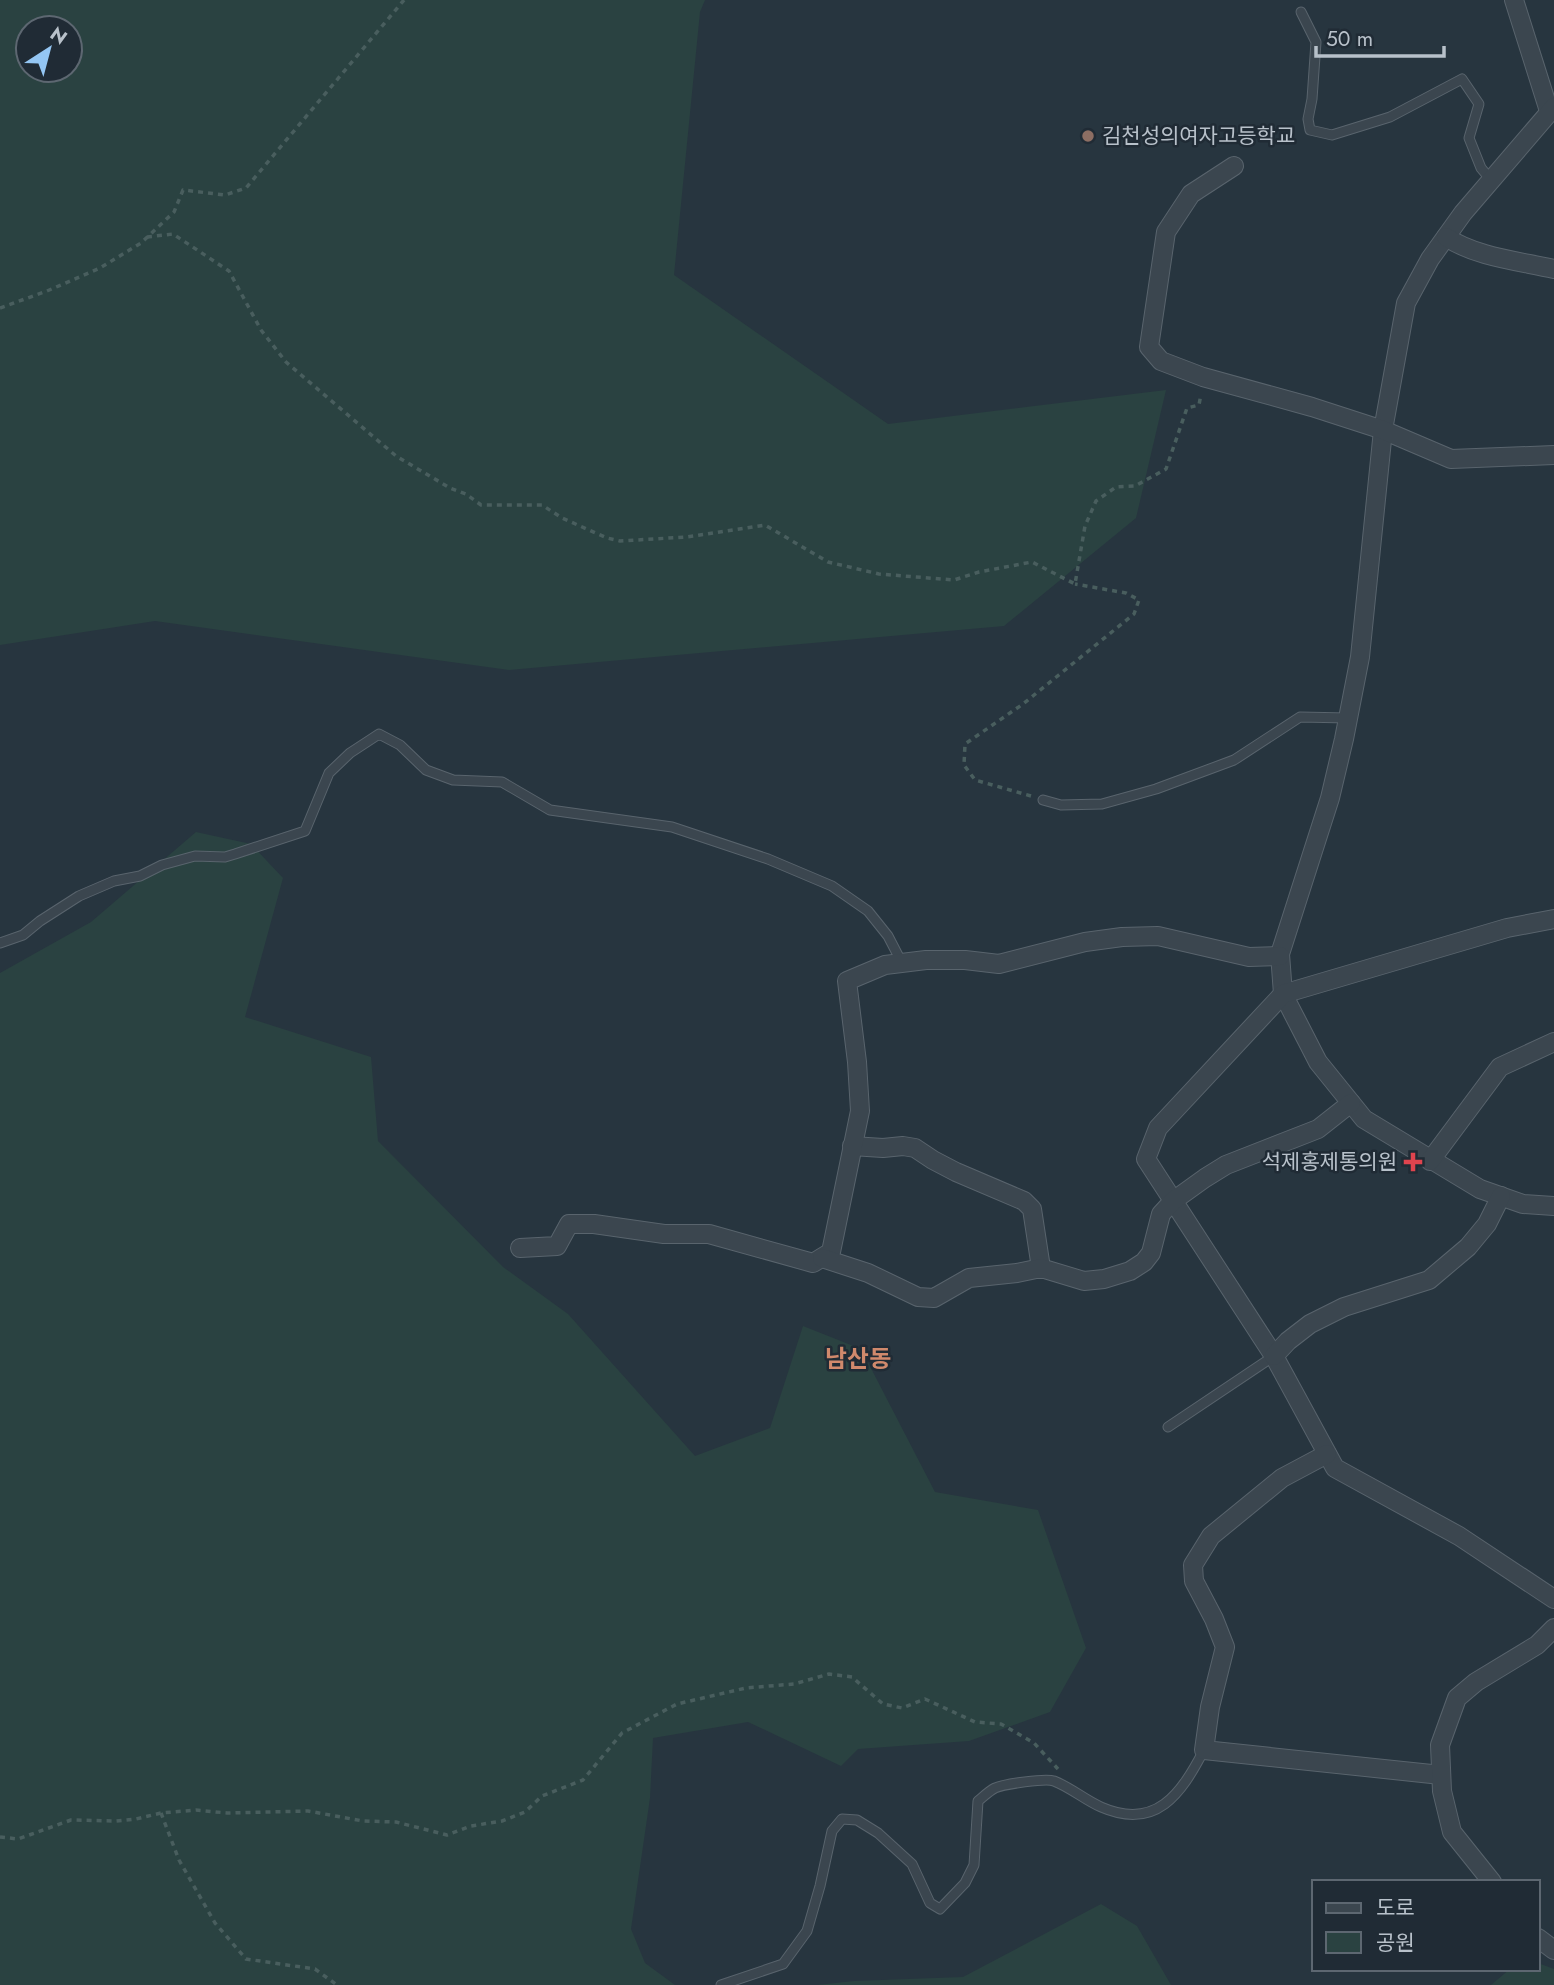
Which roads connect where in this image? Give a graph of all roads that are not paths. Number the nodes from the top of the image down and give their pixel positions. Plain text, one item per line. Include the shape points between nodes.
1 (1514, 0) edge
2 (1301, 12) dead end
3 (1552, 109) edge
4 (1234, 166) dead end
5 (1491, 180) junction
6 (1446, 237) junction
7 (1554, 269) edge
8 (1383, 430) junction
9 (1554, 455) edge
10 (1348, 718) junction
11 (1043, 800) road end
12 (1554, 919) edge
13 (0, 943) edge
14 (1280, 955) junction
15 (902, 963) junction
16 (1283, 994) junction
17 (1554, 1042) edge
18 (1351, 1103) junction
19 (852, 1146) junction
20 (1430, 1161) junction
21 (1501, 1196) junction
22 (1173, 1201) junction
23 (1554, 1206) edge
24 (520, 1248) dead end
25 (822, 1258) junction
26 (1041, 1268) junction
27 (1274, 1356) junction
28 (1168, 1426) dead end
29 (1328, 1454) junction
30 (1554, 1599) edge
31 (1554, 1628) edge
32 (1204, 1750) junction
33 (1441, 1775) junction
34 (1490, 1880) edge
35 (721, 1985) edge

1 - 3 street
2 - 5 lane via 1317,42 1310,130 1332,135 1390,117 1462,79 1479,104 1469,138
3 - 5 street
4 - 8 street via 1191,194 1166,232 1149,347 1161,361 1203,377
5 - 6 street
6 - 7 street via 1457,245
6 - 8 street via 1406,303
8 - 9 street via 1451,459
8 - 10 street via 1360,656
10 - 11 lane via 1300,717 1234,760 1102,804 1061,805
10 - 14 street via 1330,798
12 - 16 street via 1507,928
13 - 15 lane via 23,935 79,896 114,881 195,856 225,857 305,831 329,773 379,734 400,745 426,770 453,780 502,782 550,810 673,827 832,886 868,911
14 - 15 street via 1249,957 1158,936 1085,942 999,964 965,960
14 - 16 street
15 - 19 street via 847,981 860,1111
16 - 18 street via 1318,1062
16 - 22 street via 1158,1128 1146,1159
17 - 20 street via 1500,1067
18 - 20 street via 1364,1119
18 - 22 street via 1318,1129 1226,1165
19 - 25 street via 831,1252
19 - 26 street via 915,1148 956,1172 1024,1201 1032,1209
20 - 21 street
21 - 23 street via 1523,1204
21 - 27 street via 1468,1247 1429,1280 1344,1307 1310,1324
22 - 26 street via 1161,1214 1151,1253 1130,1270 1084,1281
22 - 27 street
24 - 25 street via 557,1246 569,1224 594,1224 664,1234 709,1234 813,1263
25 - 26 street via 926,1298 969,1278
27 - 28 lane
27 - 29 street
29 - 30 street via 1335,1468 1459,1536
29 - 32 street via 1282,1478 1211,1536 1193,1565 1194,1581 1225,1647
31 - 33 street via 1457,1698 1440,1745
32 - 33 street
32 - 35 lane via 1187,1782 1146,1815 1123,1815 1100,1807 1052,1779 995,1788 978,1801 974,1865 940,1909 930,1903 912,1864 878,1833 857,1820 842,1819 832,1831 807,1931 783,1964
33 - 34 street via 1452,1832

